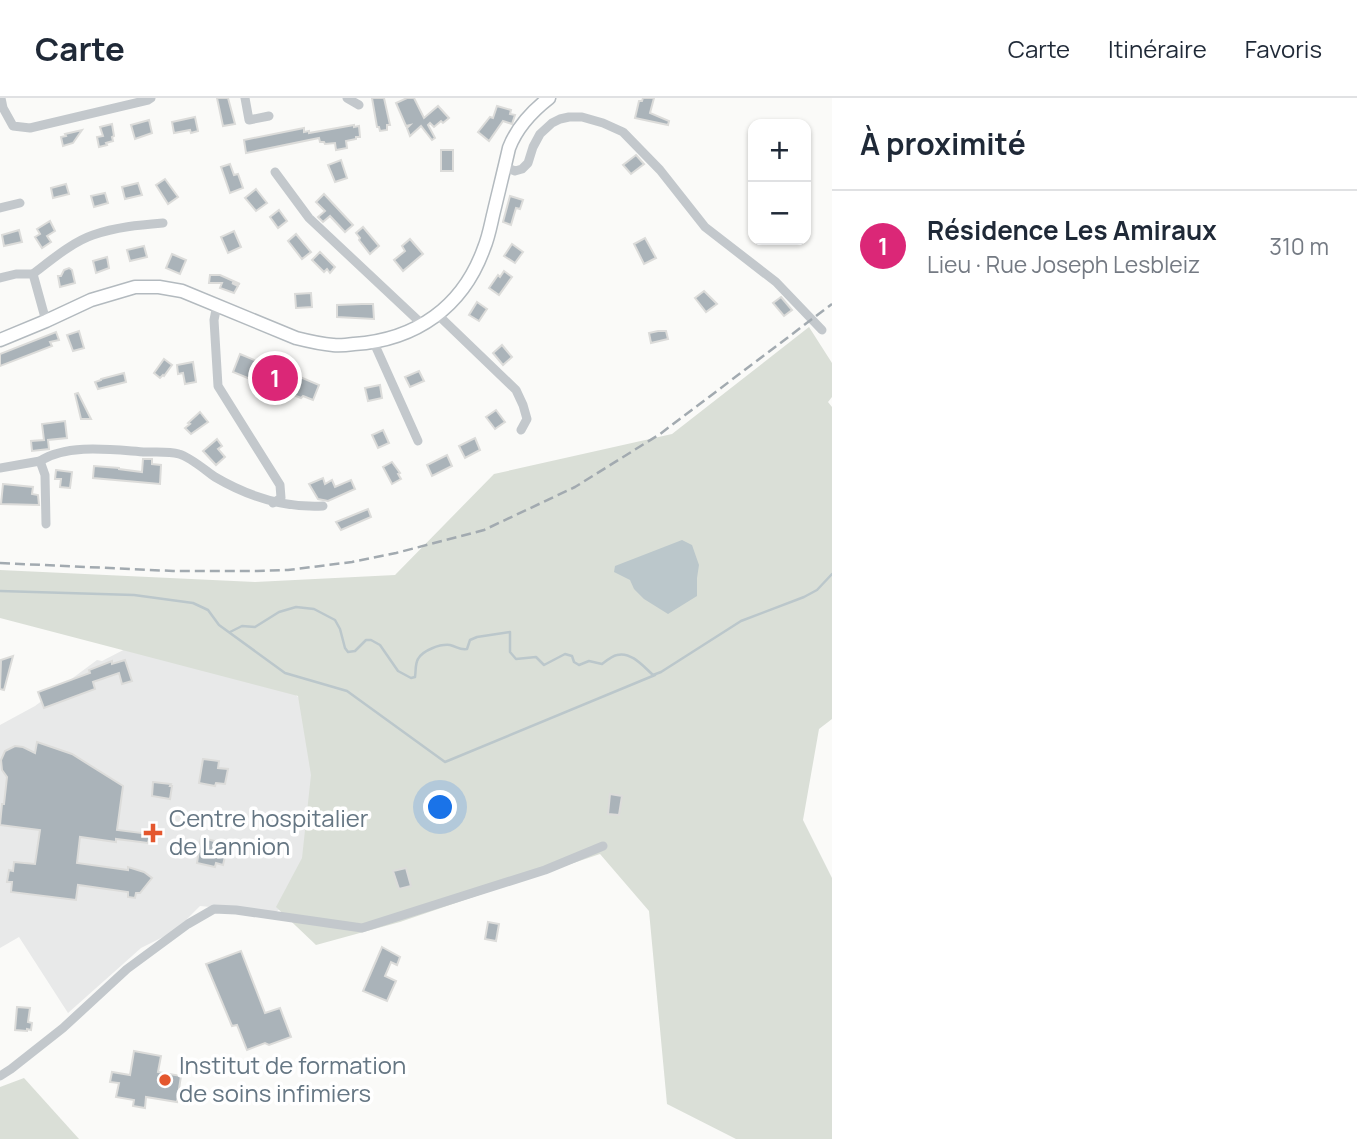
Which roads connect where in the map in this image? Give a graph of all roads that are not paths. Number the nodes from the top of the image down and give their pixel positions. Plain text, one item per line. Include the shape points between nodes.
1 (151, 98) edge
2 (245, 98) edge
3 (347, 98) edge
4 (545, 100) edge
5 (1, 105) edge
6 (359, 105) dead end
7 (269, 116) dead end
8 (505, 167) junction
9 (275, 172) dead end
10 (20, 203) dead end
11 (0, 208) edge
12 (163, 223) dead end
13 (33, 274) junction
14 (0, 278) edge
15 (212, 303) junction
16 (439, 315) junction
17 (46, 321) junction
18 (423, 325) junction
19 (822, 330) dead end
20 (0, 340) edge
21 (374, 343) junction
22 (521, 430) dead end
23 (418, 441) dead end
24 (40, 461) junction
25 (0, 468) edge
26 (273, 503) junction
27 (323, 506) dead end
28 (46, 524) dead end
29 (603, 846) dead end
30 (0, 1076) edge

1 - 5 street via 30,128 13,126
2 - 7 street via 249,120
3 - 6 street
4 - 8 main road via 521,124
8 - 16 main road via 476,268
8 - 19 street via 522,169 540,134 560,119 582,117 623,132 705,227 776,282
9 - 18 street via 309,218
10 - 11 street
12 - 13 street via 122,226 90,236
13 - 14 street
13 - 17 street
15 - 17 main road via 182,291 135,287 91,300
15 - 21 main road via 296,338 335,345
15 - 26 street via 218,386 280,485 281,498
16 - 18 main road
16 - 22 street via 516,390 527,419
17 - 20 main road
18 - 21 main road
21 - 23 street
24 - 25 street
24 - 26 street via 51,454 94,449 179,454 218,479
24 - 28 street via 46,475
26 - 27 street
29 - 30 street via 545,870 362,928 214,909 127,969 63,1028

